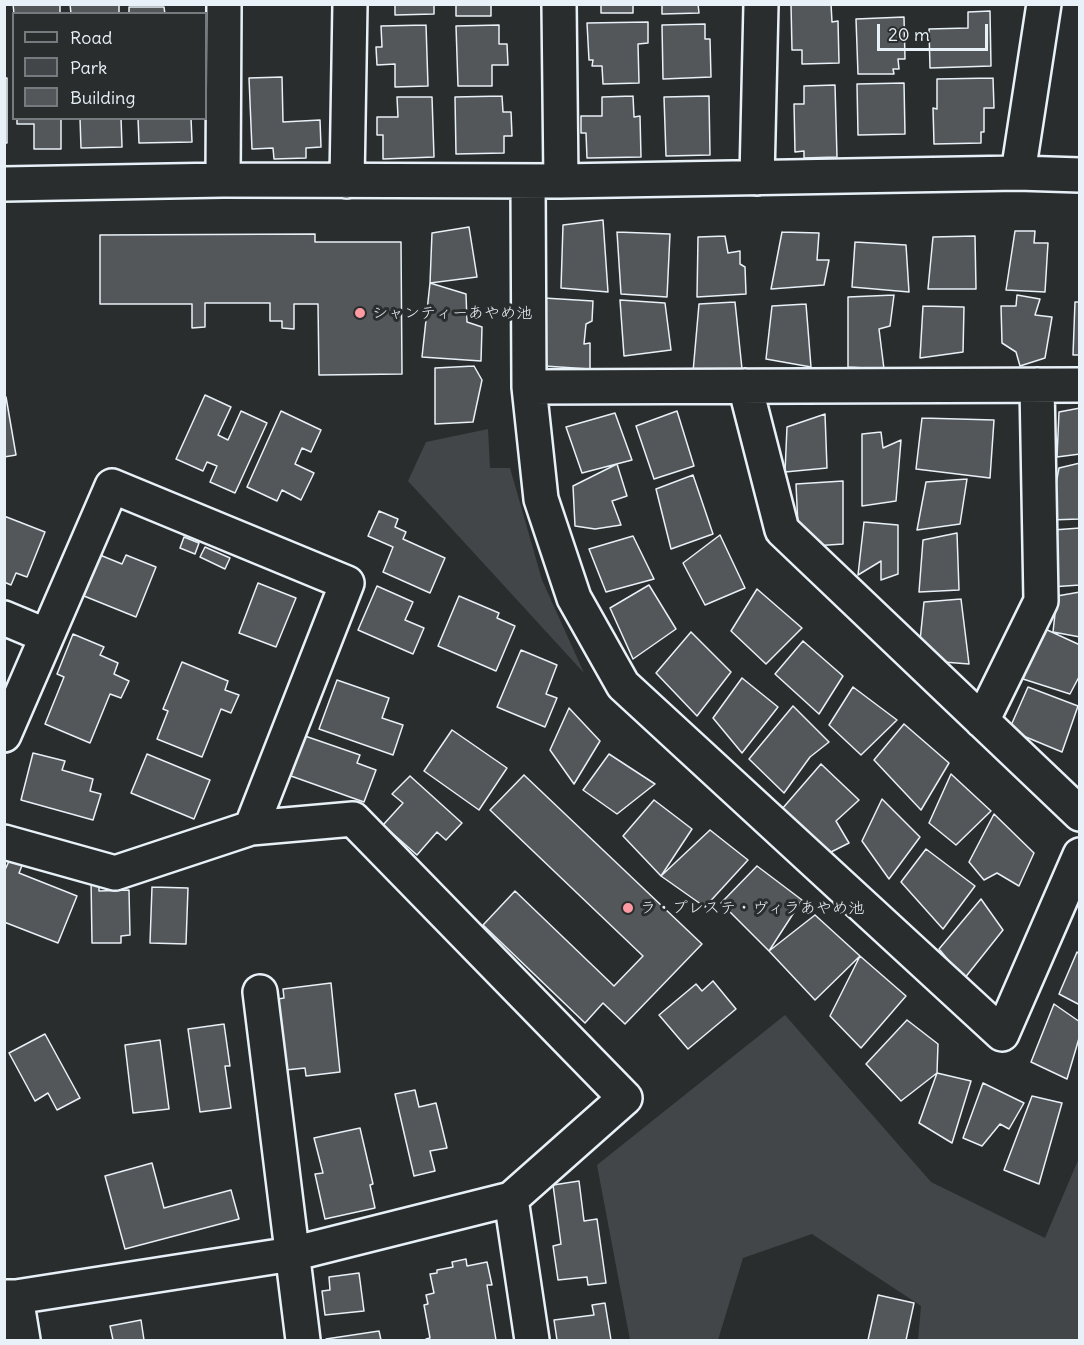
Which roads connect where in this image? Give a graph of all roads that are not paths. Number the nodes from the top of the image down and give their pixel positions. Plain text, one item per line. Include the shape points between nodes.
1 (224, 4) edge
2 (350, 4) edge
3 (559, 4) edge
4 (761, 4) edge
5 (1044, 4) edge
6 (1018, 173) junction
7 (1080, 175) edge
8 (757, 178) junction
9 (223, 180) junction
10 (347, 181) junction
11 (561, 181) junction
12 (528, 182) junction
13 (4, 184) edge
14 (1037, 385) junction
15 (1080, 385) edge
16 (745, 386) junction
17 (530, 387) junction
18 (4, 618) edge
19 (47, 636) junction
20 (982, 721) junction
21 (4, 735) edge
22 (1080, 814) edge
23 (251, 828) junction
24 (4, 842) edge
25 (1080, 855) edge
26 (260, 992) dead end
27 (511, 1199) junction
28 (292, 1254) junction
29 (10, 1297) edge
30 (23, 1341) edge
31 (303, 1341) edge
32 (532, 1341) edge

1 - 9 street
2 - 10 street
3 - 11 street
4 - 8 street
5 - 6 street
6 - 7 street
6 - 8 street
8 - 11 street
9 - 10 street
9 - 13 street
10 - 12 street
11 - 12 street
12 - 17 street
14 - 15 street
14 - 16 street
14 - 20 street via 1041,601
16 - 17 street
16 - 20 street via 782,530
17 - 25 street via 541,499 574,598 623,685 1002,1034
18 - 19 street
19 - 21 street
19 - 23 street via 112,486 347,583
20 - 22 street
23 - 24 street via 115,873
23 - 27 street via 353,819 625,1098
26 - 28 street
27 - 28 street
27 - 32 street
28 - 29 street
28 - 31 street
29 - 30 street

